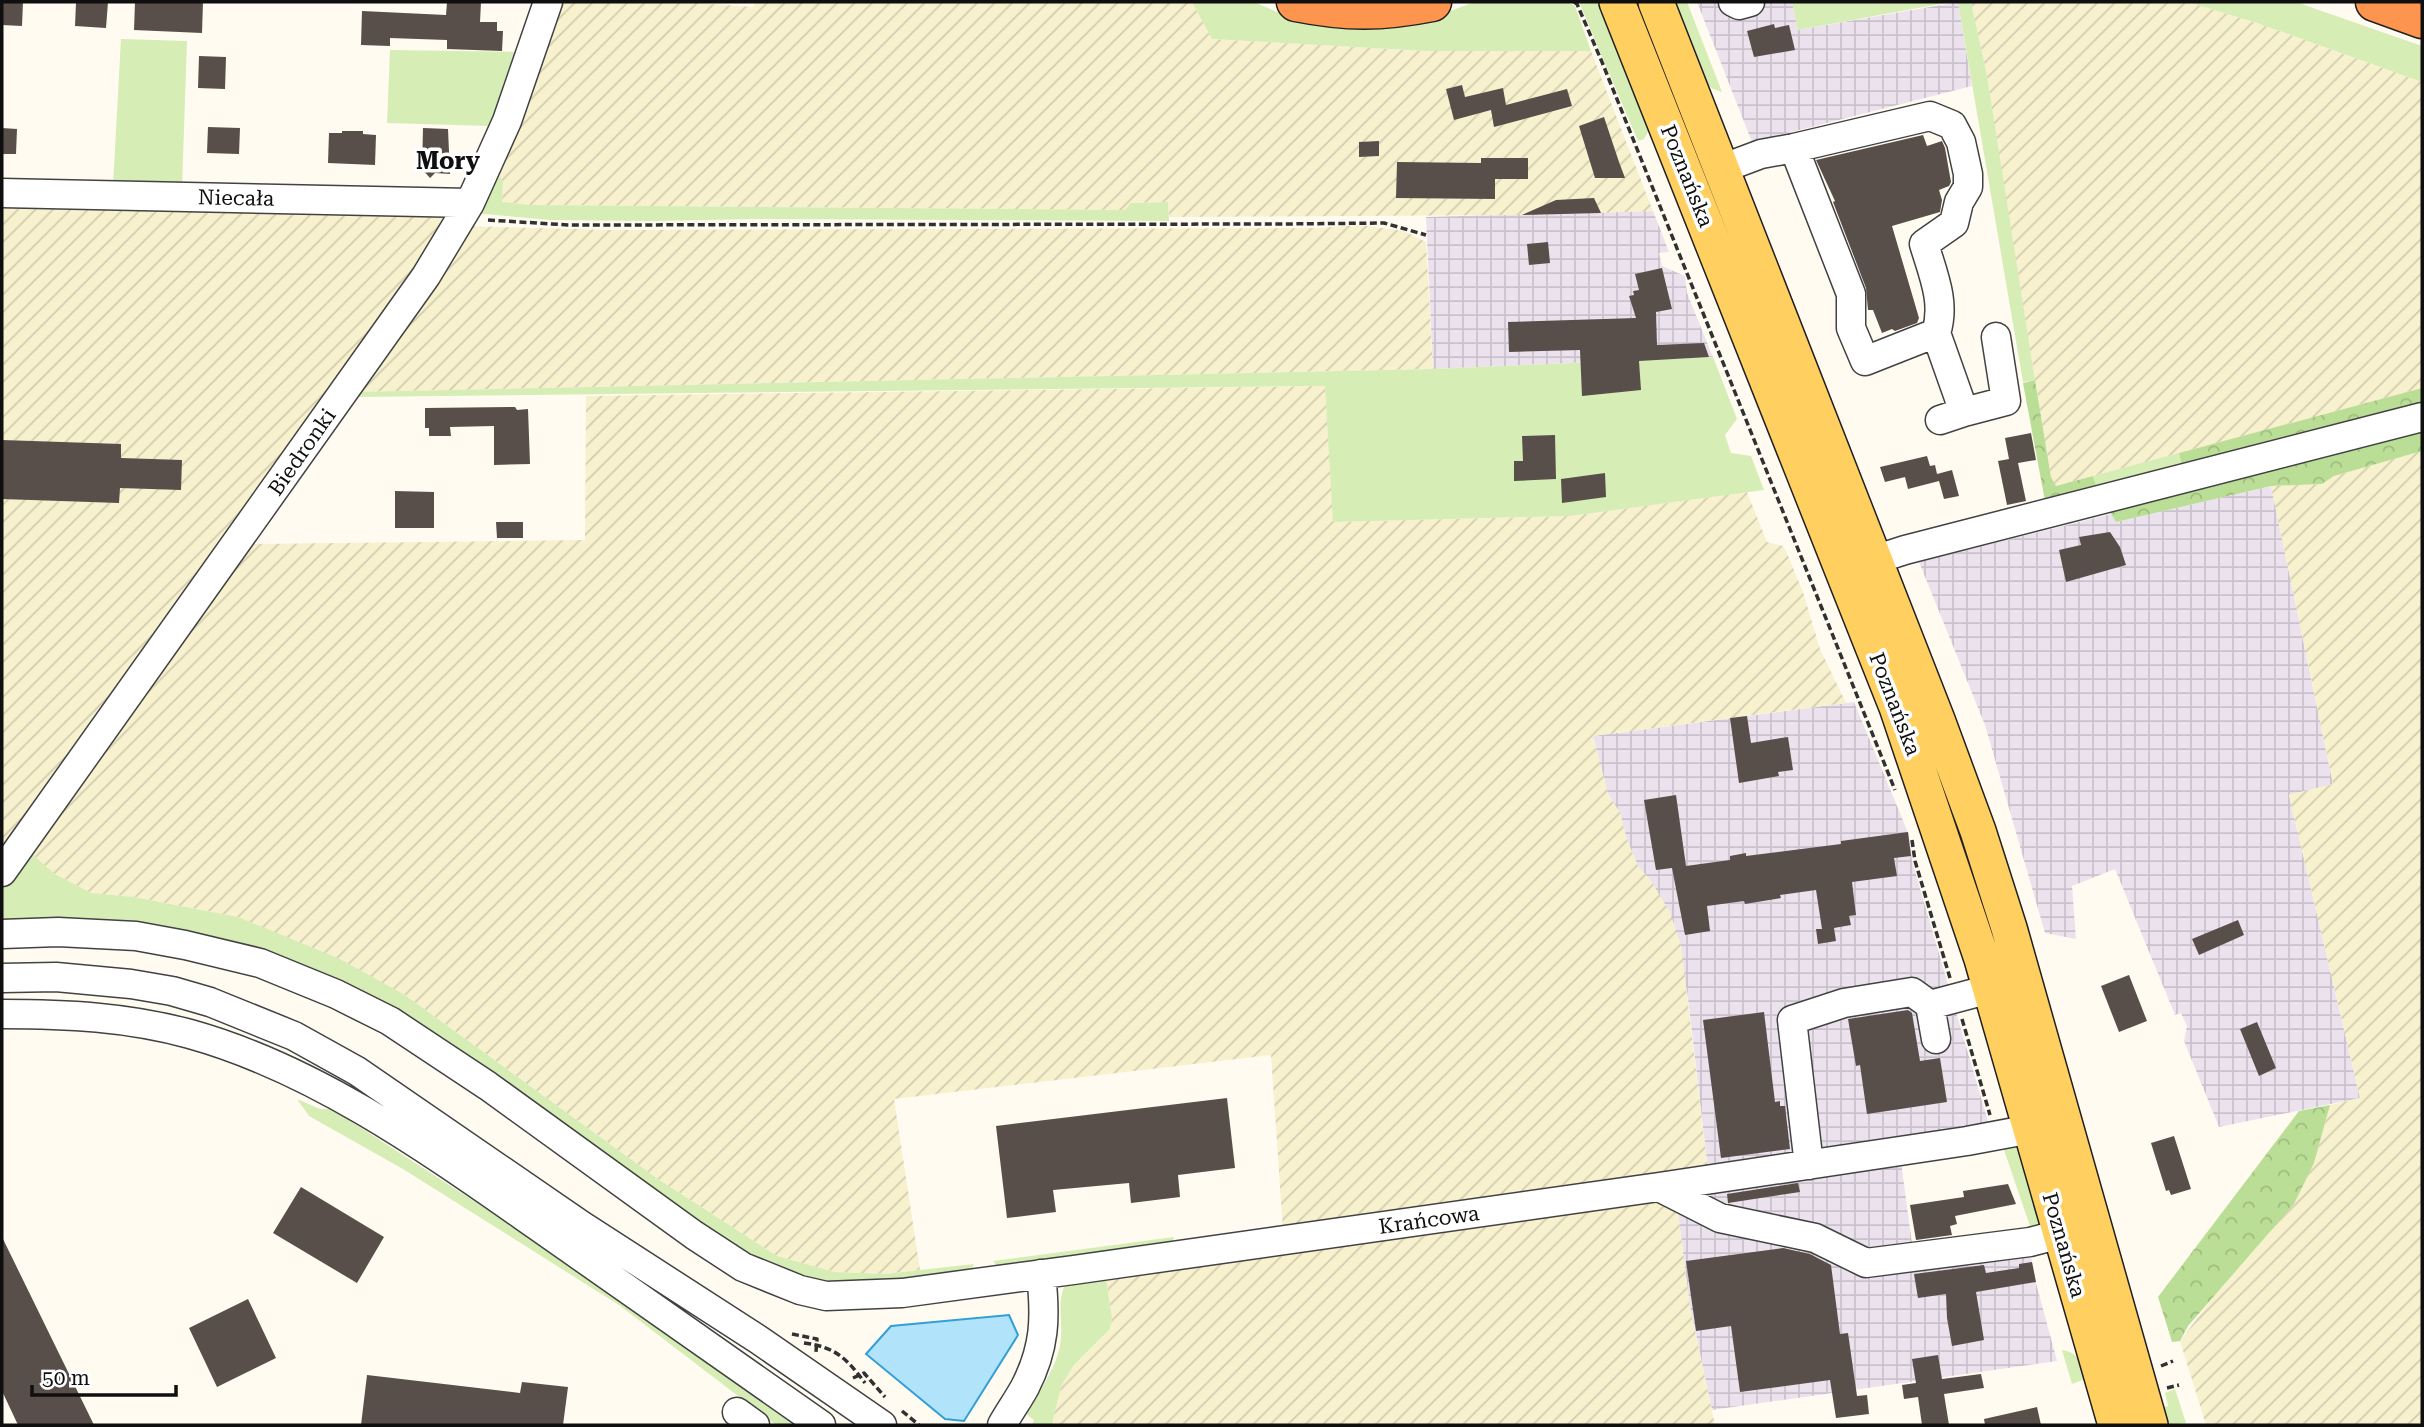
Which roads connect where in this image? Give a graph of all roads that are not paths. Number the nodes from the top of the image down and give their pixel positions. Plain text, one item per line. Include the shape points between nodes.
1 (548, 2) edge
2 (1296, 2) edge
3 (1432, 2) edge
4 (1617, 2) edge
5 (1656, 2) edge
6 (1733, 2) edge
7 (1750, 2) edge
8 (2375, 2) edge
9 (2422, 19) edge
10 (1794, 148) junction
11 (1721, 169) junction
12 (2, 194) edge
13 (466, 211) junction
14 (1936, 333) junction
15 (1996, 337) dead end
16 (2422, 416) edge
17 (1874, 560) junction
18 (2, 872) edge
19 (2, 934) edge
20 (2, 978) edge
21 (1990, 989) junction
22 (1943, 1002) junction
23 (2, 1014) edge
24 (1936, 1039) dead end
25 (2065, 1122) junction
26 (2031, 1131) junction
27 (1810, 1165) junction
28 (1658, 1187) junction
29 (2061, 1234) junction
30 (1041, 1274) junction
31 (821, 1425) edge
32 (883, 1425) edge
33 (1001, 1425) edge
34 (2116, 1425) edge
35 (2150, 1425) edge

1 - 13 street, Biedronki via 507,121
2 - 3 highway via 1369,11
4 - 21 main road, Poznańska via 1897,707
5 - 11 main road, Poznańska
6 - 7 street
8 - 9 highway
10 - 11 street
10 - 14 street via 1851,294 1851,328 1866,361
10 - 14 street via 1930,116 1952,125 1961,142 1968,187 1954,222 1924,244 1940,301
11 - 17 main road, Poznańska
12 - 13 street, Niecała
13 - 18 street, Biedronki via 418,287
14 - 15 street via 1952,416 2006,401
16 - 17 street
17 - 25 main road, Poznańska via 1978,831
19 - 30 street, Krańcowa via 136,936 185,944 260,964 336,994 390,1021 488,1086 743,1267 800,1290 827,1296 902,1293
20 - 32 street via 56,977 172,991 294,1036 357,1071
21 - 22 street
21 - 26 main road, Poznańska
22 - 24 street
22 - 27 street via 1912,992 1844,1003 1791,1020
23 - 31 street via 95,1016 161,1026 237,1050 333,1093 438,1157
25 - 26 street, Krańcowa
25 - 35 main road, Poznańska
26 - 27 street, Krańcowa
26 - 29 main road, Poznańska
27 - 28 street, Krańcowa
28 - 29 street via 1720,1218 1815,1238 1866,1263
28 - 30 street, Krańcowa
29 - 34 main road, Poznańska
30 - 33 street via 1045,1312 1041,1350 1025,1388

